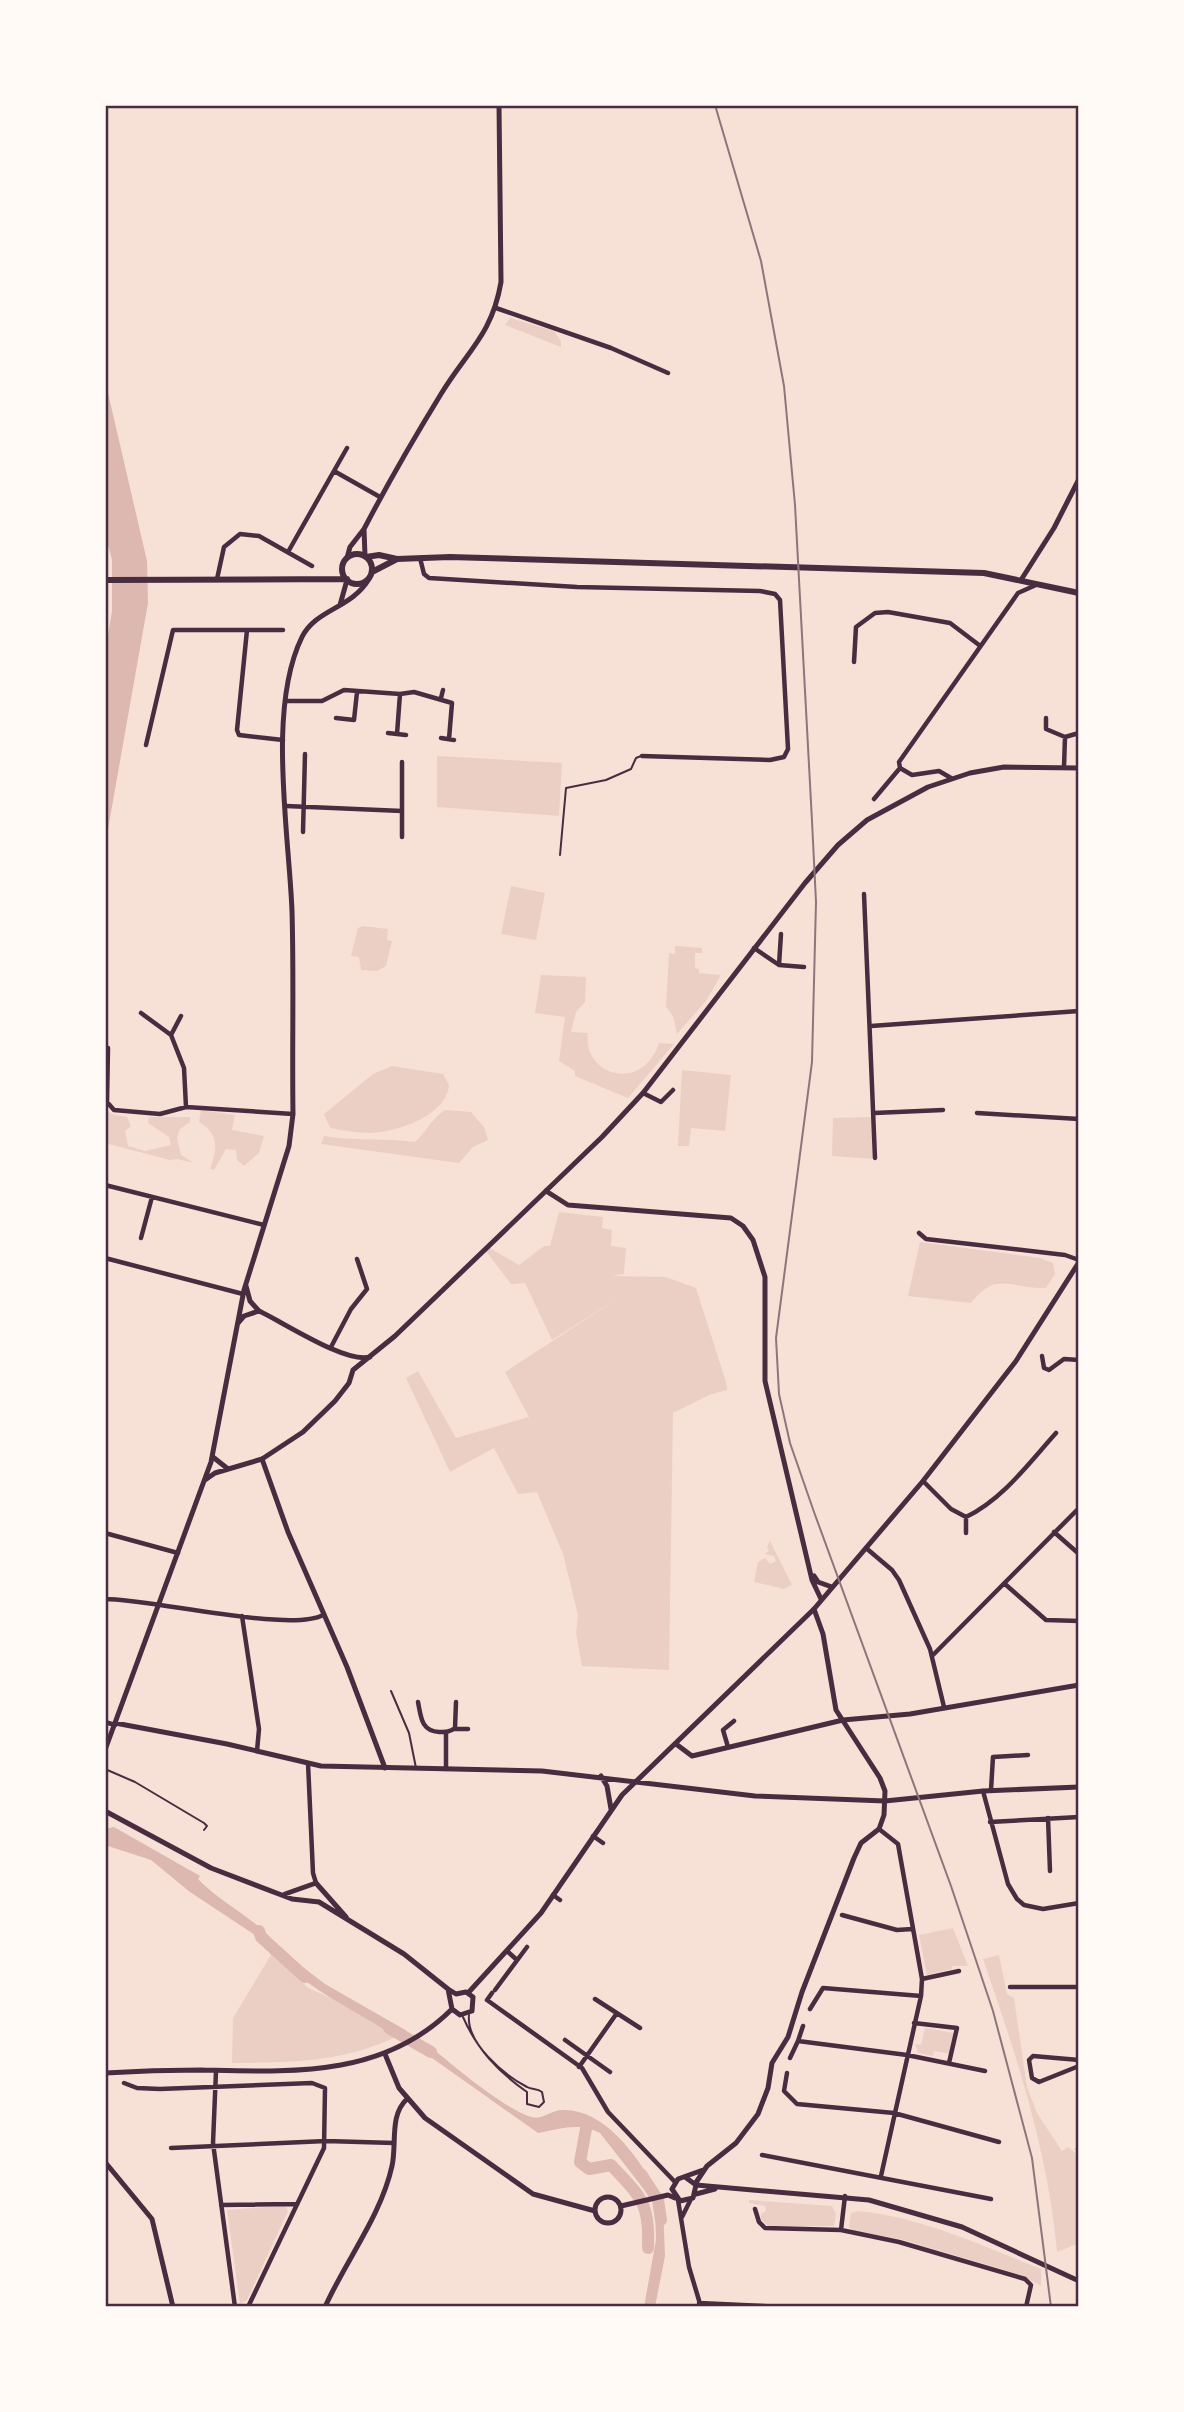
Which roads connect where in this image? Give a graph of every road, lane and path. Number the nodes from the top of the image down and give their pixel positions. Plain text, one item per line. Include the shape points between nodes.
1 (499, 105) edge
2 (496, 308) junction
3 (668, 373) dead end
4 (347, 449) dead end
5 (334, 471) junction
6 (1079, 480) edge
7 (380, 497) junction
8 (364, 529) junction
9 (288, 552) junction
10 (365, 556) junction
11 (347, 558) junction
12 (420, 558) junction
13 (397, 559) junction
14 (312, 566) dead end
15 (342, 567) junction
16 (370, 576) junction
17 (324, 578) junction
18 (217, 579) junction
19 (347, 579) junction
20 (1017, 579) junction
21 (105, 580) edge
22 (1036, 585) junction
23 (1018, 593) junction
24 (1079, 593) edge
25 (340, 605) junction
26 (247, 630) junction
27 (283, 630) dead end
28 (979, 645) junction
29 (854, 662) dead end
30 (443, 690) dead end
31 (357, 692) junction
32 (400, 694) junction
33 (441, 698) junction
34 (460, 700) dead end
35 (285, 701) junction
36 (452, 703) junction
37 (336, 718) dead end
38 (1046, 718) dead end
39 (388, 733) dead end
40 (1079, 733) edge
41 (397, 734) junction
42 (405, 734) dead end
43 (1065, 737) junction
44 (441, 738) dead end
45 (284, 740) junction
46 (146, 745) dead end
47 (305, 754) dead end
48 (642, 756) joint
49 (402, 762) dead end
50 (1064, 767) junction
51 (900, 768) junction
52 (1079, 768) edge
53 (951, 778) junction
54 (874, 799) dead end
55 (286, 806) junction
56 (304, 806) junction
57 (402, 811) junction
58 (303, 832) dead end
59 (402, 837) dead end
60 (560, 855) dead end
61 (864, 894) dead end
62 (781, 933) dead end
63 (754, 948) junction
64 (779, 965) junction
65 (804, 967) dead end
66 (1079, 1012) edge
67 (141, 1013) dead end
68 (181, 1016) dead end
69 (871, 1026) junction
70 (171, 1035) junction
71 (108, 1048) dead end
72 (673, 1090) dead end
73 (643, 1093) junction
74 (186, 1107) junction
75 (943, 1110) dead end
76 (874, 1113) junction
77 (977, 1113) dead end
78 (293, 1114) junction
79 (1079, 1119) edge
80 (875, 1158) dead end
81 (105, 1185) edge
82 (546, 1191) junction
83 (152, 1197) junction
84 (265, 1226) junction
85 (919, 1233) dead end
86 (141, 1238) dead end
87 (105, 1258) edge
88 (357, 1259) dead end
89 (1079, 1261) edge
90 (246, 1286) junction
91 (243, 1294) junction
92 (259, 1311) junction
93 (236, 1325) junction
94 (331, 1347) junction
95 (342, 1353) junction
96 (372, 1356) junction
97 (1042, 1356) dead end
98 (1079, 1360) edge
99 (353, 1370) junction
100 (1056, 1433) dead end
101 (213, 1457) junction
102 (262, 1459) junction
103 (228, 1469) junction
104 (923, 1481) junction
105 (202, 1482) junction
106 (1079, 1508) edge
107 (966, 1517) junction
108 (1054, 1532) junction
109 (105, 1533) edge
110 (967, 1533) dead end
111 (866, 1548) junction
112 (178, 1553) junction
113 (1079, 1554) edge
114 (812, 1573) junction
115 (1005, 1584) junction
116 (832, 1587) junction
117 (105, 1599) edge
118 (821, 1599) junction
119 (158, 1604) junction
120 (814, 1609) junction
121 (323, 1615) junction
122 (243, 1616) junction
123 (1079, 1621) edge
124 (932, 1656) junction
125 (1079, 1685) edge
126 (391, 1691) dead end
127 (418, 1702) dead end
128 (456, 1702) dead end
129 (944, 1707) junction
130 (843, 1720) junction
131 (734, 1721) dead end
132 (105, 1722) edge
133 (115, 1724) junction
134 (455, 1729) junction
135 (468, 1729) dead end
136 (446, 1732) junction
137 (676, 1744) junction
138 (728, 1747) junction
139 (105, 1750) edge
140 (257, 1751) junction
141 (1028, 1755) dead end
142 (308, 1763) junction
143 (384, 1768) junction
144 (105, 1769) edge
145 (416, 1769) junction
146 (446, 1769) junction
147 (601, 1776) junction
148 (635, 1782) junction
149 (1079, 1787) edge
150 (991, 1790) junction
151 (983, 1791) junction
152 (885, 1801) junction
153 (105, 1811) edge
154 (611, 1811) junction
155 (1079, 1817) edge
156 (1048, 1818) junction
157 (990, 1822) junction
158 (879, 1829) junction
159 (204, 1830) dead end
160 (593, 1836) junction
161 (603, 1843) dead end
162 (1050, 1871) dead end
163 (313, 1873) junction
164 (316, 1883) junction
165 (306, 1887) junction
166 (284, 1894) junction
167 (553, 1895) junction
168 (324, 1896) junction
169 (560, 1900) dead end
170 (308, 1902) junction
171 (319, 1902) junction
172 (1079, 1903) edge
173 (842, 1915) dead end
174 (351, 1922) junction
175 (912, 1929) junction
176 (527, 1947) dead end
177 (507, 1951) junction
178 (517, 1960) junction
179 (959, 1971) dead end
180 (922, 1979) junction
181 (1010, 1987) dead end
182 (1079, 1987) edge
183 (471, 1995) junction
184 (454, 1996) junction
185 (921, 1996) junction
186 (595, 1999) dead end
187 (810, 2009) dead end
188 (457, 2013) junction
189 (617, 2013) junction
190 (470, 2014) junction
191 (914, 2023) junction
192 (803, 2026) dead end
193 (640, 2028) dead end
194 (565, 2040) dead end
195 (798, 2041) junction
196 (385, 2054) junction
197 (907, 2054) junction
198 (587, 2056) junction
199 (790, 2058) dead end
200 (1079, 2060) edge
201 (949, 2063) junction
202 (1079, 2066) edge
203 (579, 2067) junction
204 (216, 2071) junction
205 (985, 2071) dead end
206 (610, 2072) dead end
207 (105, 2073) edge
208 (787, 2073) dead end
209 (124, 2083) dead end
210 (215, 2087) junction
211 (407, 2099) junction
212 (894, 2113) junction
213 (326, 2140) junction
214 (999, 2142) dead end
215 (213, 2143) junction
216 (394, 2143) junction
217 (171, 2148) dead end
218 (762, 2155) dead end
219 (105, 2162) edge
220 (703, 2170) junction
221 (881, 2176) junction
222 (685, 2178) junction
223 (696, 2185) junction
224 (718, 2188) junction
225 (672, 2189) junction
226 (696, 2194) junction
227 (845, 2196) junction
228 (677, 2199) junction
229 (991, 2199) dead end
230 (690, 2201) junction
231 (297, 2204) junction
232 (221, 2205) junction
233 (623, 2206) junction
234 (755, 2209) dead end
235 (595, 2211) junction
236 (681, 2217) junction
237 (841, 2230) junction
238 (1079, 2281) edge
239 (700, 2305) edge
240 (173, 2307) edge
241 (234, 2307) edge
242 (248, 2307) edge
243 (325, 2307) edge
244 (786, 2307) edge
245 (1026, 2307) edge

1 - 2 main road via 500,282
2 - 3 street
2 - 7 main road via 489,327 442,391
4 - 5 street
5 - 7 street
5 - 9 street
6 - 20 main road via 1054,528
7 - 8 main road
8 - 10 main road
8 - 11 main road
9 - 14 street
9 - 18 street via 252,534 240,534 223,547
10 - 11 main road
10 - 13 main road
10 - 16 main road via 372,565
11 - 15 main road
12 - 13 main road
12 - 20 main road via 984,572
12 - 48 street via 429,578 775,594 780,600 788,749 784,757
13 - 16 main road
15 - 17 main road
15 - 19 main road
16 - 19 main road via 360,583
16 - 25 main road via 351,601
17 - 18 main road
17 - 19 main road
18 - 21 main road
19 - 25 main road
20 - 22 main road
20 - 23 street
22 - 23 street
22 - 24 main road
23 - 28 street
25 - 35 main road via 305,631
26 - 27 street
26 - 45 street via 237,730 239,735
26 - 46 street via 173,630
28 - 29 street via 950,623 875,613 856,626
28 - 51 street via 903,753
30 - 33 street
31 - 32 street
31 - 35 street via 344,690 314,702
31 - 37 street via 354,720
32 - 33 street
32 - 41 street
33 - 36 street
34 - 36 street
35 - 45 main road
36 - 44 street via 451,740
38 - 43 street via 1046,729
39 - 41 street
40 - 43 street
41 - 42 street
43 - 50 street
45 - 55 main road
47 - 56 street
48 - 60 lane via 631,769 606,780 566,788
49 - 57 street
50 - 52 main road
50 - 53 main road via 1004,767
51 - 53 street via 912,775 939,771
51 - 54 street
53 - 63 main road via 867,820 820,866
55 - 56 street
55 - 78 main road via 292,915
56 - 57 street
56 - 58 street
57 - 59 street
61 - 69 street
62 - 64 street
63 - 64 street
63 - 73 main road
64 - 65 street
66 - 69 street
67 - 70 street
68 - 70 street
69 - 76 street
70 - 74 street via 184,1068
71 - 74 street via 109,1107 125,1113 160,1114
72 - 73 street via 661,1102
73 - 82 main road
74 - 78 street
75 - 76 street
76 - 80 street
77 - 79 street
78 - 84 main road via 289,1146
81 - 83 street
82 - 96 main road
82 - 114 main road via 568,1205 731,1218 747,1230 765,1276 763,1338 769,1406
83 - 84 street
83 - 86 street
84 - 90 main road
85 - 89 street via 926,1239 1065,1255
87 - 91 street
88 - 94 street via 367,1289
89 - 104 main road via 1016,1361
90 - 91 main road
90 - 92 main road
91 - 93 main road
92 - 93 main road via 244,1316
92 - 94 main road
93 - 101 main road
94 - 95 main road
95 - 96 main road via 359,1359
95 - 99 main road
96 - 99 main road
97 - 98 street via 1044,1368 1049,1370 1064,1359
99 - 102 main road via 335,1401 303,1432
100 - 107 street via 1014,1480
101 - 103 main road
101 - 105 main road
102 - 103 main road
102 - 121 main road
103 - 105 main road
104 - 107 street
104 - 111 main road
105 - 112 main road
106 - 108 street
107 - 110 street
108 - 113 street
108 - 115 street
109 - 112 street
111 - 116 main road
111 - 124 street via 899,1580
112 - 119 main road
114 - 116 main road via 818,1582
114 - 118 main road
115 - 123 street via 1046,1620
115 - 124 street
116 - 118 main road
117 - 119 street
118 - 120 main road
119 - 122 street
119 - 133 main road
120 - 130 main road via 823,1634 835,1707
120 - 137 main road
121 - 122 street via 310,1619
121 - 143 main road
122 - 140 street via 259,1729
124 - 129 street
125 - 129 main road
126 - 145 lane via 410,1733
127 - 136 street via 425,1727
128 - 134 street
129 - 130 main road
130 - 138 main road
130 - 152 main road via 880,1779
131 - 138 street via 723,1730
132 - 133 street
133 - 139 main road
133 - 140 main road
134 - 135 street
134 - 136 street
136 - 146 street
137 - 138 main road via 692,1756
137 - 148 main road
140 - 142 main road
141 - 150 street via 993,1757
142 - 143 main road
142 - 163 street
143 - 145 main road
144 - 159 lane via 204,1823
145 - 146 main road
146 - 147 main road
147 - 148 main road
147 - 154 main road
148 - 152 main road via 743,1795
148 - 154 main road
149 - 150 main road
150 - 151 main road
151 - 152 main road
151 - 157 street
152 - 158 main road
153 - 166 main road via 196,1861
154 - 160 main road
155 - 156 street
156 - 157 street
156 - 162 street
157 - 172 street via 1008,1884 1017,1899 1044,1909
158 - 175 street via 898,1844
158 - 220 main road via 861,1843 854,1858 788,2037 772,2063 758,2114 736,2143
160 - 161 street
160 - 167 main road
163 - 164 street
163 - 165 street
164 - 165 main road
164 - 168 main road via 323,1887
165 - 166 main road
165 - 170 main road
166 - 170 main road
167 - 169 street
167 - 177 main road
168 - 171 main road
168 - 174 main road
170 - 171 main road
171 - 174 main road
173 - 175 street via 897,1930
174 - 184 main road via 404,1954
175 - 180 street
176 - 178 street
177 - 178 street
177 - 183 main road
178 - 203 street via 487,2000
179 - 180 street
180 - 185 street
181 - 182 street
183 - 184 main road
183 - 190 main road via 474,2008
184 - 188 main road
185 - 187 street via 823,1988
185 - 191 street
186 - 189 street
188 - 190 main road
188 - 190 lane via 481,2052 527,2092 527,2105 539,2107 542,2092 530,2090 482,2051 468,2025
188 - 196 main road
189 - 193 street
189 - 198 street
191 - 197 street
191 - 201 street via 957,2028
192 - 195 street
194 - 198 street
195 - 197 street
195 - 199 street
196 - 204 main road via 326,2070
196 - 211 main road
197 - 201 street
197 - 212 street
198 - 203 street
198 - 206 street
200 - 202 street via 1033,2056 1029,2060 1032,2078 1039,2082
201 - 205 street
203 - 225 street via 608,2112
204 - 207 main road
204 - 210 street
208 - 212 street via 784,2091 797,2104
209 - 210 street via 144,2088
210 - 213 street via 323,2085
210 - 215 street
211 - 216 main road via 396,2119
211 - 235 main road via 425,2118 533,2194
212 - 214 street
212 - 221 street
213 - 215 street
213 - 216 street
213 - 231 street
215 - 217 street
215 - 232 street
216 - 243 main road via 393,2165 379,2204
218 - 221 street
219 - 240 main road via 152,2218
220 - 222 main road
220 - 223 main road
221 - 229 street
222 - 223 main road
222 - 225 main road
223 - 224 main road
223 - 226 main road
224 - 226 main road
224 - 227 main road
225 - 228 main road
225 - 233 main road
226 - 230 main road
227 - 237 street
227 - 238 main road via 962,2227
228 - 230 main road
228 - 236 street
230 - 236 street
231 - 232 street
231 - 242 street
232 - 241 street
233 - 235 main road via 604,2197
233 - 235 main road via 611,2222 601,2220
234 - 237 street via 765,2228
236 - 239 street
237 - 245 street via 1025,2279 1031,2285
239 - 244 street

